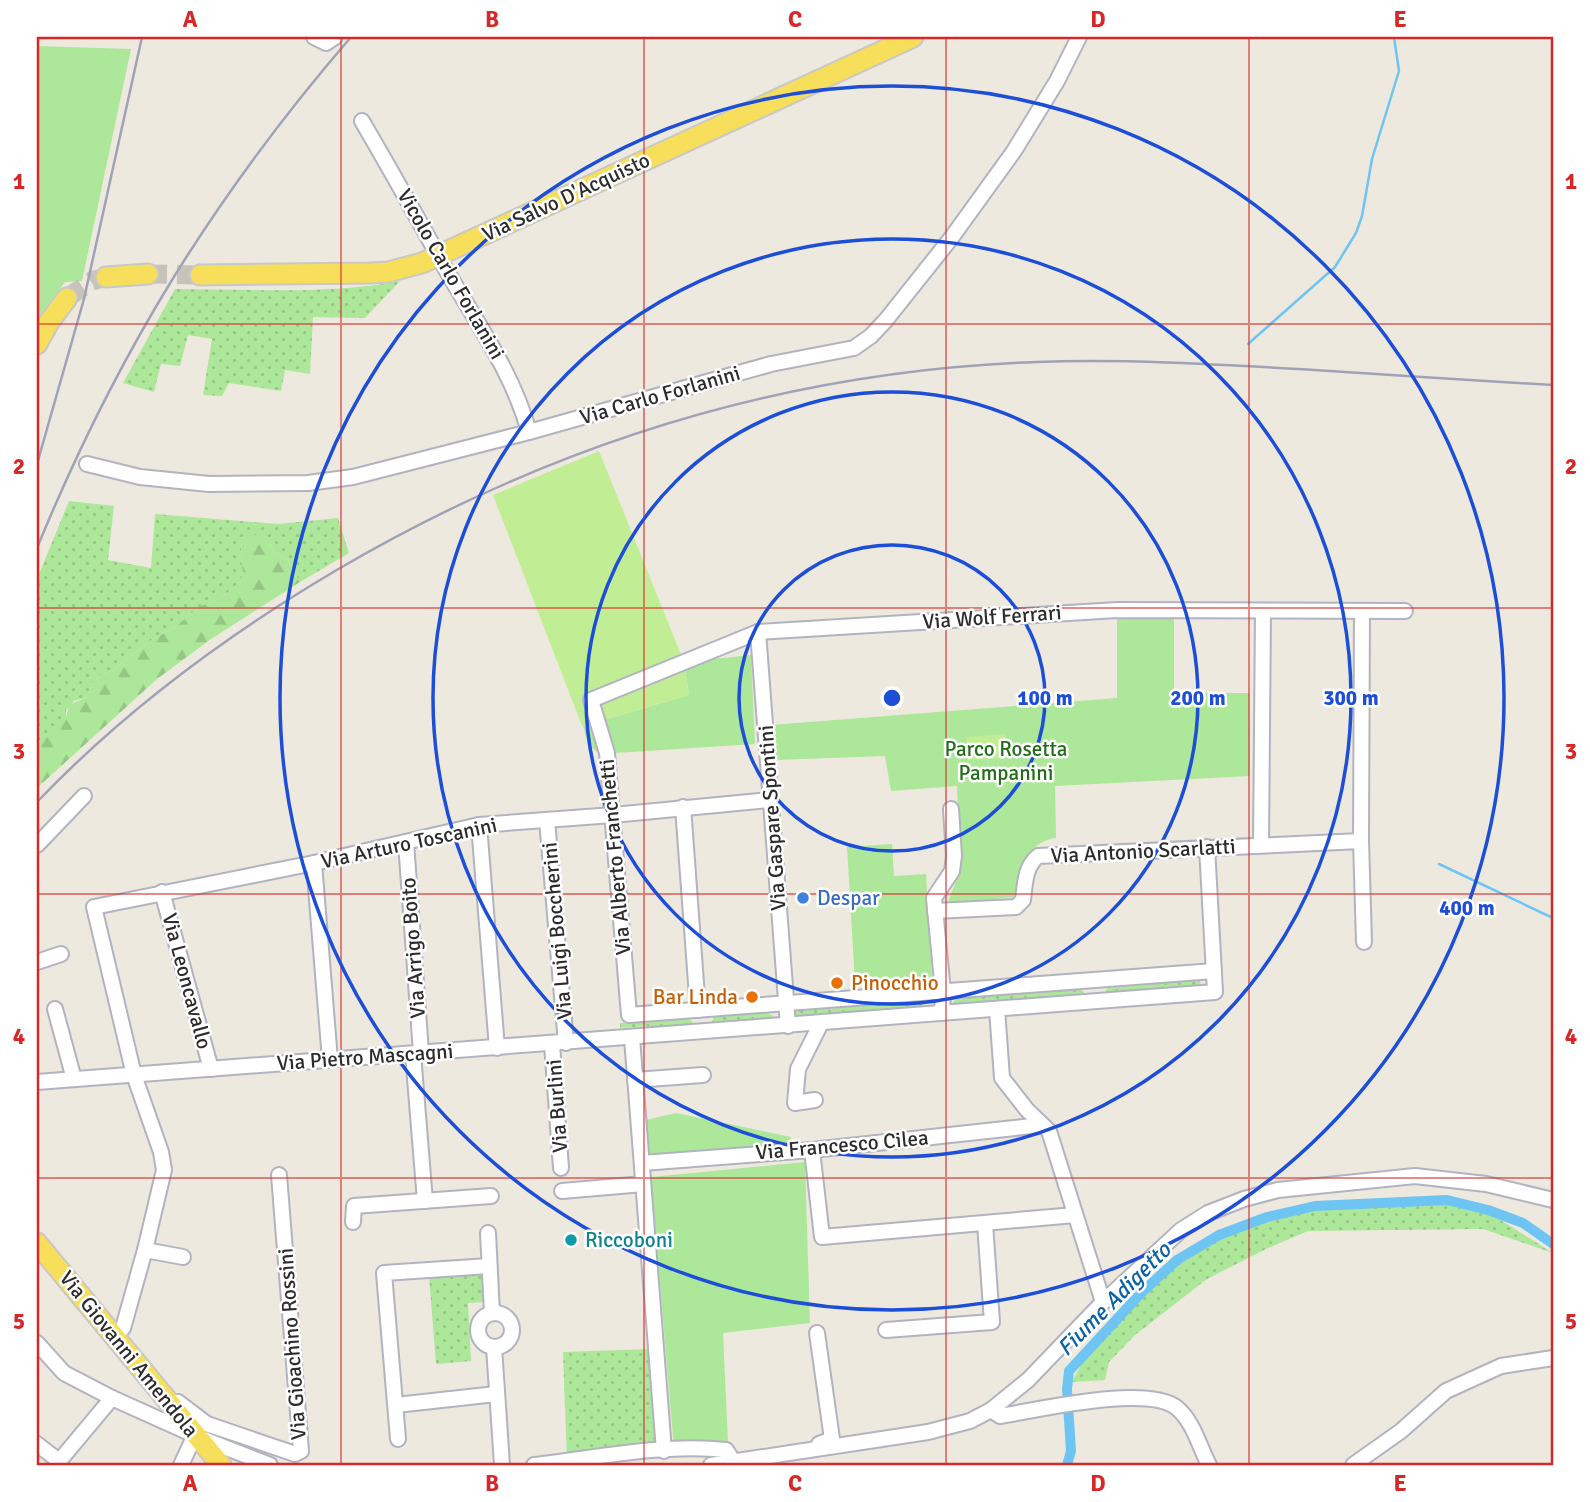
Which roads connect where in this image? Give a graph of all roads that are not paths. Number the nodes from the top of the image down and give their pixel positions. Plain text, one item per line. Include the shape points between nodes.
1 (314, 37) edge
2 (335, 37) edge
3 (913, 37) edge
4 (1079, 37) edge
5 (362, 121) dead end
6 (439, 256) junction
7 (148, 274) tunnel mouth
8 (200, 275) tunnel mouth
9 (106, 277) tunnel mouth
10 (66, 298) tunnel mouth
11 (37, 344) edge
12 (529, 432) junction
13 (87, 464) dead end
14 (1263, 611) junction
15 (1362, 611) junction
16 (1405, 611) dead end
17 (758, 632) junction
18 (591, 700) joint
19 (84, 796) dead end
20 (770, 800) junction
21 (683, 807) junction
22 (951, 810) dead end
23 (613, 815) junction
24 (547, 820) junction
25 (479, 825) junction
26 (1361, 841) junction
27 (406, 842) junction
28 (37, 845) edge
29 (1261, 845) junction
30 (1207, 847) junction
31 (314, 863) junction
32 (162, 892) junction
33 (935, 911) junction
34 (1364, 942) dead end
35 (61, 954) dead end
36 (37, 962) edge
37 (1214, 971) junction
38 (1095, 980) junction
39 (943, 992) junction
40 (1097, 1001) junction
41 (786, 1003) junction
42 (54, 1009) dead end
43 (997, 1009) junction
44 (703, 1010) junction
45 (942, 1013) junction
46 (821, 1023) junction
47 (788, 1026) junction
48 (693, 1033) junction
49 (632, 1038) junction
50 (559, 1043) junction
51 (497, 1048) junction
52 (417, 1054) junction
53 (330, 1060) junction
54 (211, 1069) junction
55 (134, 1075) junction
56 (703, 1075) dead end
57 (74, 1079) junction
58 (635, 1080) junction
59 (37, 1082) edge
60 (816, 1100) dead end
61 (1042, 1125) junction
62 (812, 1150) junction
63 (642, 1163) junction
64 (562, 1168) dead end
65 (279, 1175) dead end
66 (643, 1184) junction
67 (562, 1191) dead end
68 (491, 1196) dead end
69 (1553, 1200) edge
70 (425, 1201) junction
71 (1075, 1214) junction
72 (353, 1222) dead end
73 (985, 1224) junction
74 (488, 1233) dead end
75 (37, 1243) edge
76 (145, 1250) junction
77 (183, 1257) dead end
78 (489, 1266) junction
79 (1103, 1302) junction
80 (492, 1313) junction
81 (886, 1330) dead end
82 (817, 1333) dead end
83 (114, 1336) junction
84 (37, 1343) edge
85 (494, 1347) junction
86 (1553, 1358) edge
87 (496, 1394) junction
88 (112, 1398) junction
89 (170, 1403) junction
90 (396, 1405) junction
91 (992, 1410) junction
92 (195, 1435) junction
93 (398, 1439) dead end
94 (37, 1444) edge
95 (664, 1451) junction
96 (793, 1460) edge
97 (58, 1463) edge
98 (740, 1463) edge
99 (181, 1465) edge
100 (221, 1465) edge
101 (270, 1465) edge
102 (502, 1465) edge
103 (534, 1465) edge
104 (710, 1465) edge
105 (1209, 1465) edge
106 (1353, 1465) edge

1 - 2 street via 326,43
3 - 6 main road, Via Salvo D'Acquisto
4 - 12 street, Via Carlo Forlanini via 1014,151 952,237 862,343
5 - 6 street, Vicolo Carlo Forlanini
6 - 8 main road, Via Salvo D'Acquisto via 403,269 371,273
6 - 12 street, Vicolo Carlo Forlanini via 511,378
7 - 9 main road
10 - 11 main road
12 - 13 street, Via Carlo Forlanini via 364,475 307,483 209,484 140,477
14 - 15 street, Via Wolf Ferrari
14 - 17 street, Via Wolf Ferrari via 1116,610
14 - 29 street, Via Antonio Scarlatti
15 - 16 street, Via Wolf Ferrari
15 - 26 street
17 - 18 street, Via Wolf Ferrari
17 - 20 street, Via Gaspare Spontini
18 - 23 street, Via Alberto Franchetti via 607,752
19 - 28 street
20 - 21 street, Via Arturo Toscanini
20 - 41 street, Via Gaspare Spontini
21 - 23 street, Via Arturo Toscanini
21 - 44 street
22 - 33 street via 954,856 951,871 934,898
23 - 24 street, Via Arturo Toscanini
23 - 44 street, Via Alberto Franchetti via 629,1015
24 - 25 street, Via Arturo Toscanini
24 - 50 street, Via Luigi Boccherini
25 - 27 street, Via Arturo Toscanini
25 - 51 street
26 - 29 street, Via Antonio Scarlatti
26 - 34 street
27 - 31 street, Via Arturo Toscanini
27 - 52 street, Via Arrigo Boito
29 - 30 street, Via Antonio Scarlatti
30 - 33 street, Via Antonio Scarlatti via 1038,856 1031,862 1023,900 1016,907
30 - 37 street
31 - 32 street, Via Arturo Toscanini
31 - 53 street
32 - 54 street, Via Leoncavallo
32 - 55 street, Via Arturo Toscanini via 94,907
33 - 39 street
35 - 36 street
37 - 38 street
37 - 40 street, Via Pietro Mascagni via 1215,992
38 - 39 street
38 - 40 street
39 - 41 street
39 - 45 street
40 - 43 street, Via Pietro Mascagni
41 - 44 street
41 - 47 street
42 - 57 street
43 - 45 street, Via Pietro Mascagni
43 - 61 street via 1002,1077
44 - 48 street
45 - 46 street, Via Pietro Mascagni
46 - 47 street, Via Pietro Mascagni
46 - 60 street via 797,1069 795,1103
47 - 48 street, Via Pietro Mascagni
48 - 49 street, Via Pietro Mascagni
49 - 50 street, Via Pietro Mascagni
49 - 58 street
50 - 51 street, Via Pietro Mascagni
50 - 64 street, Via Burlini
51 - 52 street, Via Pietro Mascagni
52 - 53 street, Via Pietro Mascagni
52 - 70 street, Via Arrigo Boito
53 - 54 street, Via Pietro Mascagni
54 - 55 street, Via Pietro Mascagni
55 - 57 street, Via Pietro Mascagni
55 - 76 street via 164,1170
56 - 58 street
57 - 59 street, Via Pietro Mascagni
58 - 63 street
61 - 62 street, Via Francesco Cilea
61 - 71 street via 1049,1131
62 - 63 street, Via Francesco Cilea
62 - 73 street via 822,1237
63 - 66 street
65 - 89 street, Via Gioachino Rossini via 301,1451 295,1454 241,1437 207,1424 178,1402
66 - 67 street
66 - 95 street
68 - 70 street
69 - 79 street via 1486,1184 1415,1176 1278,1190 1208,1213 1181,1230
70 - 72 street via 354,1206
71 - 73 street
71 - 79 street
73 - 81 street via 992,1322
74 - 78 street
75 - 83 main road, Via Giovanni Amendola
76 - 77 street
76 - 83 street via 123,1328
78 - 80 street
78 - 90 street via 384,1273
79 - 91 street via 1028,1380
80 - 85 street via 482,1318 478,1328 480,1339
80 - 85 street via 508,1318 512,1329 505,1344
82 - 96 street via 832,1439
83 - 89 main road, Via Giovanni Amendola
84 - 88 street via 64,1373
85 - 87 street
86 - 106 street via 1500,1366 1446,1391
87 - 90 street
87 - 102 street
88 - 92 street
88 - 97 street
89 - 92 main road, Via Giovanni Amendola
90 - 93 street
91 - 96 street via 950,1427
91 - 105 street via 1000,1416 1126,1397 1155,1401 1176,1407 1188,1421
92 - 99 street
92 - 100 main road, Via Giovanni Amendola
92 - 101 street
94 - 97 street
95 - 98 street via 726,1451
95 - 103 street
96 - 98 street
98 - 104 street

